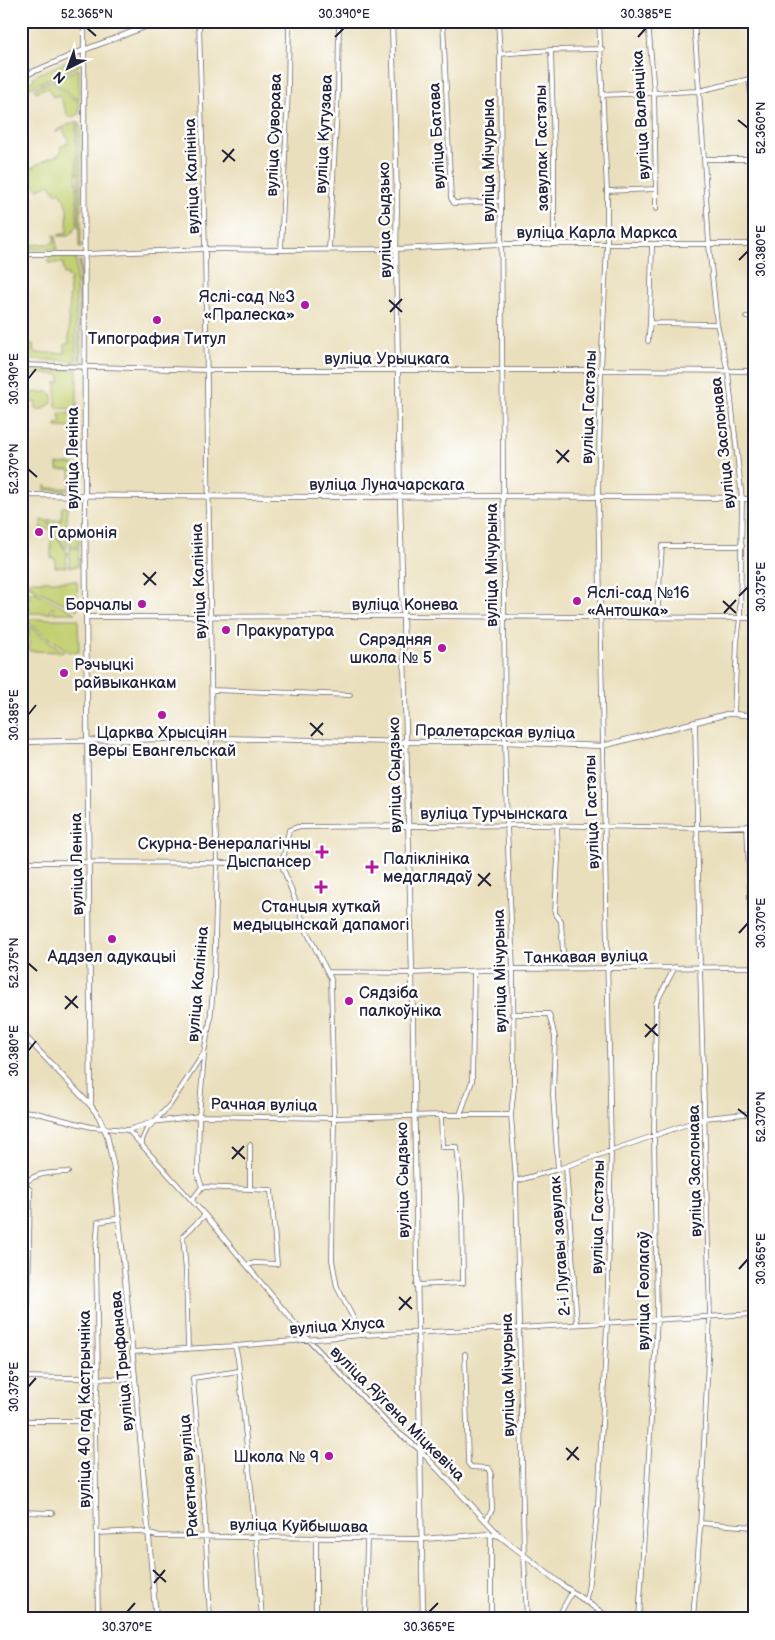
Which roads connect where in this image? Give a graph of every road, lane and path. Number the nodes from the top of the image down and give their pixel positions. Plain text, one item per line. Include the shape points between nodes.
1 (84, 21) edge
2 (161, 21) edge
3 (199, 21) edge
4 (289, 21) edge
5 (339, 21) edge
6 (392, 21) edge
7 (443, 21) edge
8 (498, 21) edge
9 (599, 21) edge
10 (648, 21) edge
11 (694, 21) edge
12 (602, 49) junction
13 (84, 50) junction
14 (551, 50) junction
15 (500, 54) junction
16 (21, 77) edge
17 (751, 79) edge
18 (699, 91) junction
19 (654, 92) junction
20 (602, 95) junction
21 (754, 115) edge
22 (704, 159) junction
23 (754, 159) edge
24 (656, 189) junction
25 (607, 191) junction
26 (501, 201) junction
27 (656, 209) dead end
28 (501, 244) junction
29 (556, 244) junction
30 (754, 244) edge
31 (652, 245) junction
32 (708, 245) junction
33 (608, 246) junction
34 (205, 249) junction
35 (330, 249) junction
36 (396, 249) junction
37 (281, 250) junction
38 (21, 254) edge
39 (84, 254) junction
40 (746, 317) dead end
41 (754, 317) edge
42 (650, 323) junction
43 (717, 324) junction
44 (648, 341) dead end
45 (21, 365) edge
46 (85, 366) junction
47 (207, 370) junction
48 (399, 370) junction
49 (501, 370) junction
50 (601, 370) junction
51 (754, 371) edge
52 (728, 372) junction
53 (21, 495) edge
54 (503, 496) junction
55 (85, 497) junction
56 (208, 497) junction
57 (400, 497) junction
58 (598, 497) junction
59 (742, 499) junction
60 (754, 500) edge
61 (742, 546) junction
62 (404, 616) junction
63 (503, 616) junction
64 (600, 616) junction
65 (86, 617) junction
66 (212, 617) junction
67 (657, 618) junction
68 (740, 618) junction
69 (754, 618) edge
70 (212, 690) junction
71 (350, 695) dead end
72 (734, 714) junction
73 (754, 716) edge
74 (695, 722) junction
75 (212, 738) junction
76 (87, 740) junction
77 (21, 742) edge
78 (406, 742) junction
79 (505, 742) junction
80 (602, 746) junction
81 (408, 826) junction
82 (506, 826) junction
83 (557, 826) junction
84 (605, 826) junction
85 (748, 826) junction
86 (754, 826) edge
87 (698, 828) junction
88 (21, 862) edge
89 (88, 862) junction
90 (217, 862) junction
91 (281, 863) junction
92 (675, 967) junction
93 (700, 967) junction
94 (754, 967) edge
95 (513, 969) junction
96 (564, 969) junction
97 (608, 969) junction
98 (328, 972) junction
99 (474, 972) junction
100 (412, 973) junction
101 (754, 988) edge
102 (512, 1014) junction
103 (21, 1032) edge
104 (204, 1053) junction
105 (91, 1106) junction
106 (21, 1112) edge
107 (754, 1113) edge
108 (441, 1115) junction
109 (460, 1115) junction
110 (511, 1115) junction
111 (199, 1116) junction
112 (414, 1116) junction
113 (334, 1118) junction
114 (705, 1118) junction
115 (153, 1122) junction
116 (104, 1128) junction
117 (128, 1130) junction
118 (654, 1135) junction
119 (250, 1145) dead end
120 (142, 1146) junction
121 (611, 1150) junction
122 (566, 1167) junction
123 (558, 1169) junction
124 (68, 1172) dead end
125 (516, 1181) junction
126 (22, 1184) edge
127 (202, 1187) junction
128 (250, 1188) junction
129 (192, 1200) junction
130 (206, 1215) junction
131 (120, 1218) junction
132 (247, 1265) junction
133 (416, 1285) junction
134 (21, 1314) edge
135 (754, 1314) edge
136 (710, 1316) junction
137 (658, 1319) junction
138 (607, 1323) junction
139 (577, 1324) junction
140 (518, 1328) junction
141 (417, 1334) junction
142 (362, 1335) junction
143 (308, 1339) junction
144 (235, 1346) junction
145 (188, 1348) junction
146 (132, 1352) junction
147 (466, 1354) dead end
148 (239, 1371) junction
149 (21, 1377) edge
150 (98, 1378) junction
151 (135, 1379) junction
152 (94, 1421) junction
153 (21, 1422) edge
154 (419, 1449) junction
155 (21, 1512) edge
156 (52, 1513) dead end
157 (486, 1520) junction
158 (700, 1523) junction
159 (754, 1526) edge
160 (98, 1533) junction
161 (149, 1534) junction
162 (491, 1534) junction
163 (205, 1537) junction
164 (256, 1537) junction
165 (316, 1537) junction
166 (501, 1537) junction
167 (367, 1538) junction
168 (422, 1538) junction
169 (524, 1556) junction
170 (572, 1592) junction
171 (585, 1602) junction
172 (21, 1616) edge
173 (97, 1619) edge
174 (156, 1619) edge
175 (210, 1619) edge
176 (262, 1619) edge
177 (316, 1619) edge
178 (365, 1619) edge
179 (423, 1619) edge
180 (491, 1619) edge
181 (528, 1619) edge
182 (563, 1619) edge
183 (610, 1619) edge
184 (639, 1619) edge
185 (693, 1619) edge

1 - 13 street, вуліца Леніна
2 - 13 street
3 - 34 street, вуліца Калініна
4 - 37 street, вуліца Суворава
5 - 35 street, вуліца Кутузава
6 - 36 street, вуліца Сыдзько
7 - 26 street, вуліца Батава via 452,198 454,203
8 - 15 street, вуліца Мічурына
9 - 12 street, вуліца Гастэлы
10 - 19 street, вуліца Валенціка
11 - 18 street, вуліца Заслонава
12 - 14 street
12 - 20 street, вуліца Гастэлы
13 - 16 street
13 - 39 street, вуліца Леніна
14 - 15 street
14 - 29 street, завулак Гастэлы
15 - 26 street, вуліца Мічурына
17 - 18 street
17 - 21 street
18 - 19 street
18 - 22 street, вуліца Заслонава
19 - 20 street
19 - 24 street, вуліца Валенціка
20 - 25 street, вуліца Гастэлы
22 - 23 street
22 - 32 street, вуліца Заслонава
24 - 25 street, вуліца Валенціка
24 - 27 street
25 - 33 street, вуліца Гастэлы
26 - 28 street, вуліца Мічурына
28 - 29 street, вуліца Карла Маркса
28 - 36 street, вуліца Карла Маркса
28 - 49 street, вуліца Мічурына
29 - 33 street, вуліца Карла Маркса
30 - 32 street, вуліца Карла Маркса
31 - 32 street, вуліца Карла Маркса
31 - 33 street, вуліца Карла Маркса
31 - 42 street
32 - 43 street, вуліца Заслонава
33 - 50 street, вуліца Гастэлы
34 - 37 street, вуліца Карла Маркса
34 - 39 street, вуліца Карла Маркса
34 - 47 street, вуліца Калініна
35 - 36 street, вуліца Карла Маркса
35 - 37 street, вуліца Карла Маркса
36 - 48 street, вуліца Сыдзько
38 - 39 street, вуліца Карла Маркса
39 - 46 street, вуліца Леніна
40 - 41 street
42 - 43 street
42 - 44 street
43 - 52 street, вуліца Заслонава
45 - 46 street, вуліца Урыцкага
46 - 47 street, вуліца Урыцкага
46 - 55 street, вуліца Леніна
47 - 48 street, вуліца Урыцкага
47 - 56 street, вуліца Калініна
48 - 49 street, вуліца Урыцкага
48 - 57 street, вуліца Сыдзько
49 - 50 street, вуліца Урыцкага
49 - 54 street, вуліца Мічурына
50 - 52 street, вуліца Урыцкага
50 - 58 street, вуліца Гастэлы
51 - 52 street, вуліца Урыцкага
52 - 59 street, вуліца Заслонава
53 - 55 street, вуліца Луначарскага
54 - 57 street, вуліца Луначарскага
54 - 58 street, вуліца Луначарскага
54 - 63 street, вуліца Мічурына
55 - 56 street, вуліца Луначарскага
55 - 65 street, вуліца Леніна
56 - 57 street, вуліца Луначарскага
56 - 66 street, вуліца Калініна
57 - 62 street, вуліца Сыдзько
58 - 59 street, вуліца Луначарскага
58 - 64 street, вуліца Гастэлы
59 - 60 street, вуліца Луначарскага
59 - 61 street, вуліца Заслонава
61 - 67 street via 662,546
61 - 68 street, вуліца Заслонава
62 - 63 street, вуліца Конева
62 - 66 street, вуліца Конева
62 - 78 street, вуліца Сыдзько
63 - 64 street, вуліца Конева
63 - 79 street, вуліца Мічурына
64 - 67 street, вуліца Конева
64 - 80 street, вуліца Гастэлы
65 - 66 street, вуліца Конева
65 - 76 street, вуліца Леніна
66 - 70 street, вуліца Калініна
67 - 68 street, вуліца Конева
68 - 69 street, вуліца Конева
68 - 72 street, вуліца Заслонава
70 - 71 street
70 - 75 street, вуліца Калініна
72 - 73 street, Пралетарская вуліца
72 - 74 street, Пралетарская вуліца
74 - 80 street, Пралетарская вуліца
74 - 87 street, вуліца Заслонава
75 - 76 street, Пралетарская вуліца
75 - 78 street, Пралетарская вуліца
75 - 90 street, вуліца Калініна
76 - 77 street, Пралетарская вуліца
76 - 89 street, вуліца Леніна
78 - 79 street, Пралетарская вуліца
78 - 81 street, вуліца Сыдзько
79 - 80 street, Пралетарская вуліца
79 - 82 street, вуліца Мічурына
80 - 84 street, вуліца Гастэлы
81 - 82 street, вуліца Турчынскага
81 - 91 street, вуліца Турчынскага via 297,827 289,830
81 - 100 street, вуліца Сыдзько
82 - 83 street, вуліца Турчынскага
82 - 95 street, вуліца Мічурына
83 - 84 street, вуліца Турчынскага
83 - 96 street via 555,912 561,921
84 - 87 street, вуліца Турчынскага
84 - 97 street, вуліца Гастэлы
85 - 86 street, вуліца Турчынскага
85 - 87 street, вуліца Турчынскага
85 - 94 street
87 - 93 street, вуліца Заслонава
88 - 89 street
89 - 90 street
89 - 105 street, вуліца Леніна
90 - 91 street
90 - 104 street, вуліца Калініна via 214,980
91 - 98 street via 308,934
92 - 93 street, Танкавая вуліца
92 - 97 street, Танкавая вуліца
92 - 118 street, вуліца Геолагаў via 656,1003
93 - 94 street, Танкавая вуліца
93 - 114 street, вуліца Заслонава
94 - 101 street
95 - 96 street, Танкавая вуліца
95 - 99 street, Танкавая вуліца
95 - 102 street, вуліца Мічурына
96 - 97 street, Танкавая вуліца
97 - 121 street, вуліца Гастэлы
98 - 100 street, Танкавая вуліца
98 - 113 street via 331,979
99 - 100 street, Танкавая вуліца
99 - 109 street via 472,1081
100 - 112 street, вуліца Сыдзько
102 - 110 street, вуліца Мічурына via 514,1087
102 - 123 street, 2-і Лугавы завулак via 550,1014 555,1037 553,1095
103 - 105 street, вуліца Трыфанава
104 - 111 street
104 - 115 street, вуліца Калініна via 170,1105
105 - 116 street, вуліца Трыфанава
106 - 116 street, Рачная вуліца
107 - 114 street
108 - 109 street, Рачная вуліца
108 - 112 street, Рачная вуліца
108 - 133 street via 442,1147 458,1147 463,1283
109 - 110 street, Рачная вуліца
110 - 125 street, вуліца Мічурына
111 - 113 street, Рачная вуліца
111 - 115 street, Рачная вуліца
111 - 127 street via 198,1176
112 - 113 street, Рачная вуліца
112 - 133 street, вуліца Сыдзько
113 - 142 street via 332,1260 337,1287
114 - 118 street
114 - 136 street, вуліца Заслонава
115 - 117 street, Рачная вуліца
115 - 120 street
116 - 117 street, Рачная вуліца
116 - 131 street, вуліца Трыфанава via 111,1151
117 - 120 street, вуліца Яўгена Міцкевіча
118 - 121 street
118 - 137 street, вуліца Геолагаў
119 - 128 street
120 - 129 street, вуліца Яўгена Міцкевіча
121 - 122 street
121 - 138 street, вуліца Гастэлы
122 - 123 street
122 - 139 street, 2-і Лугавы завулак
123 - 125 street
124 - 126 street via 38,1175
125 - 140 street, вуліца Мічурына
126 - 134 street via 30,1190 30,1210 28,1304
127 - 128 street
127 - 129 street
128 - 132 street via 271,1190 277,1264
129 - 130 street, вуліца Яўгена Міцкевіча
130 - 132 street, вуліца Яўгена Міцкевіча
130 - 145 street via 183,1236
131 - 146 street, вуліца Трыфанава
131 - 150 street, вуліца 40 год Кастрычніка via 98,1222
132 - 143 street, вуліца Яўгена Міцкевіча
133 - 141 street, вуліца Сыдзько
135 - 136 street, вуліца Хлуса
136 - 137 street, вуліца Хлуса
136 - 158 street, вуліца Заслонава
137 - 138 street, вуліца Хлуса
137 - 184 street, вуліца Геолагаў
138 - 139 street, вуліца Хлуса
138 - 171 street, вуліца Гастэлы via 598,1504
139 - 140 street, вуліца Хлуса
140 - 141 street, вуліца Хлуса
140 - 169 street, вуліца Мічурына
141 - 142 street, вуліца Хлуса
141 - 154 street, вуліца Сыдзько
142 - 143 street, вуліца Хлуса
143 - 144 street, вуліца Хлуса
143 - 154 street, вуліца Яўгена Міцкевіча via 390,1426
144 - 145 street, вуліца Хлуса
144 - 148 street
145 - 146 street, вуліца Хлуса
146 - 151 street, вуліца Трыфанава
147 - 157 street via 468,1463 471,1467 488,1468 491,1472 492,1510
148 - 163 street, Ракетная вуліца via 193,1378
148 - 164 street
149 - 150 street
150 - 151 street
150 - 152 street, вуліца 40 год Кастрычніка
151 - 161 street, вуліца Трыфанава
152 - 153 street
152 - 160 street, вуліца 40 год Кастрычніка
154 - 157 street, вуліца Яўгена Міцкевіча
154 - 168 street, вуліца Сыдзько
155 - 156 street
157 - 166 street, вуліца Яўгена Міцкевіча
158 - 159 street
158 - 185 street, вуліца Заслонава
160 - 161 street, вуліца Куйбышава via 138,1531
160 - 173 street, вуліца 40 год Кастрычніка
161 - 163 street, вуліца Куйбышава
161 - 174 street, вуліца Трыфанава
162 - 166 street, вуліца Куйбышава
162 - 168 street, вуліца Куйбышава
162 - 180 street
163 - 164 street, вуліца Куйбышава
163 - 175 street, Ракетная вуліца
164 - 165 street, вуліца Куйбышава
164 - 176 street
165 - 167 street, вуліца Куйбышава
165 - 177 street
166 - 169 street, вуліца Яўгена Міцкевіча
167 - 168 street, вуліца Куйбышава
167 - 178 street
168 - 179 street, вуліца Сыдзько
169 - 170 street, вуліца Яўгена Міцкевіча
169 - 181 street, вуліца Мічурына
170 - 171 street, вуліца Яўгена Міцкевіча
170 - 182 street via 562,1610
171 - 183 street, вуліца Яўгена Міцкевіча
172 - 173 street

